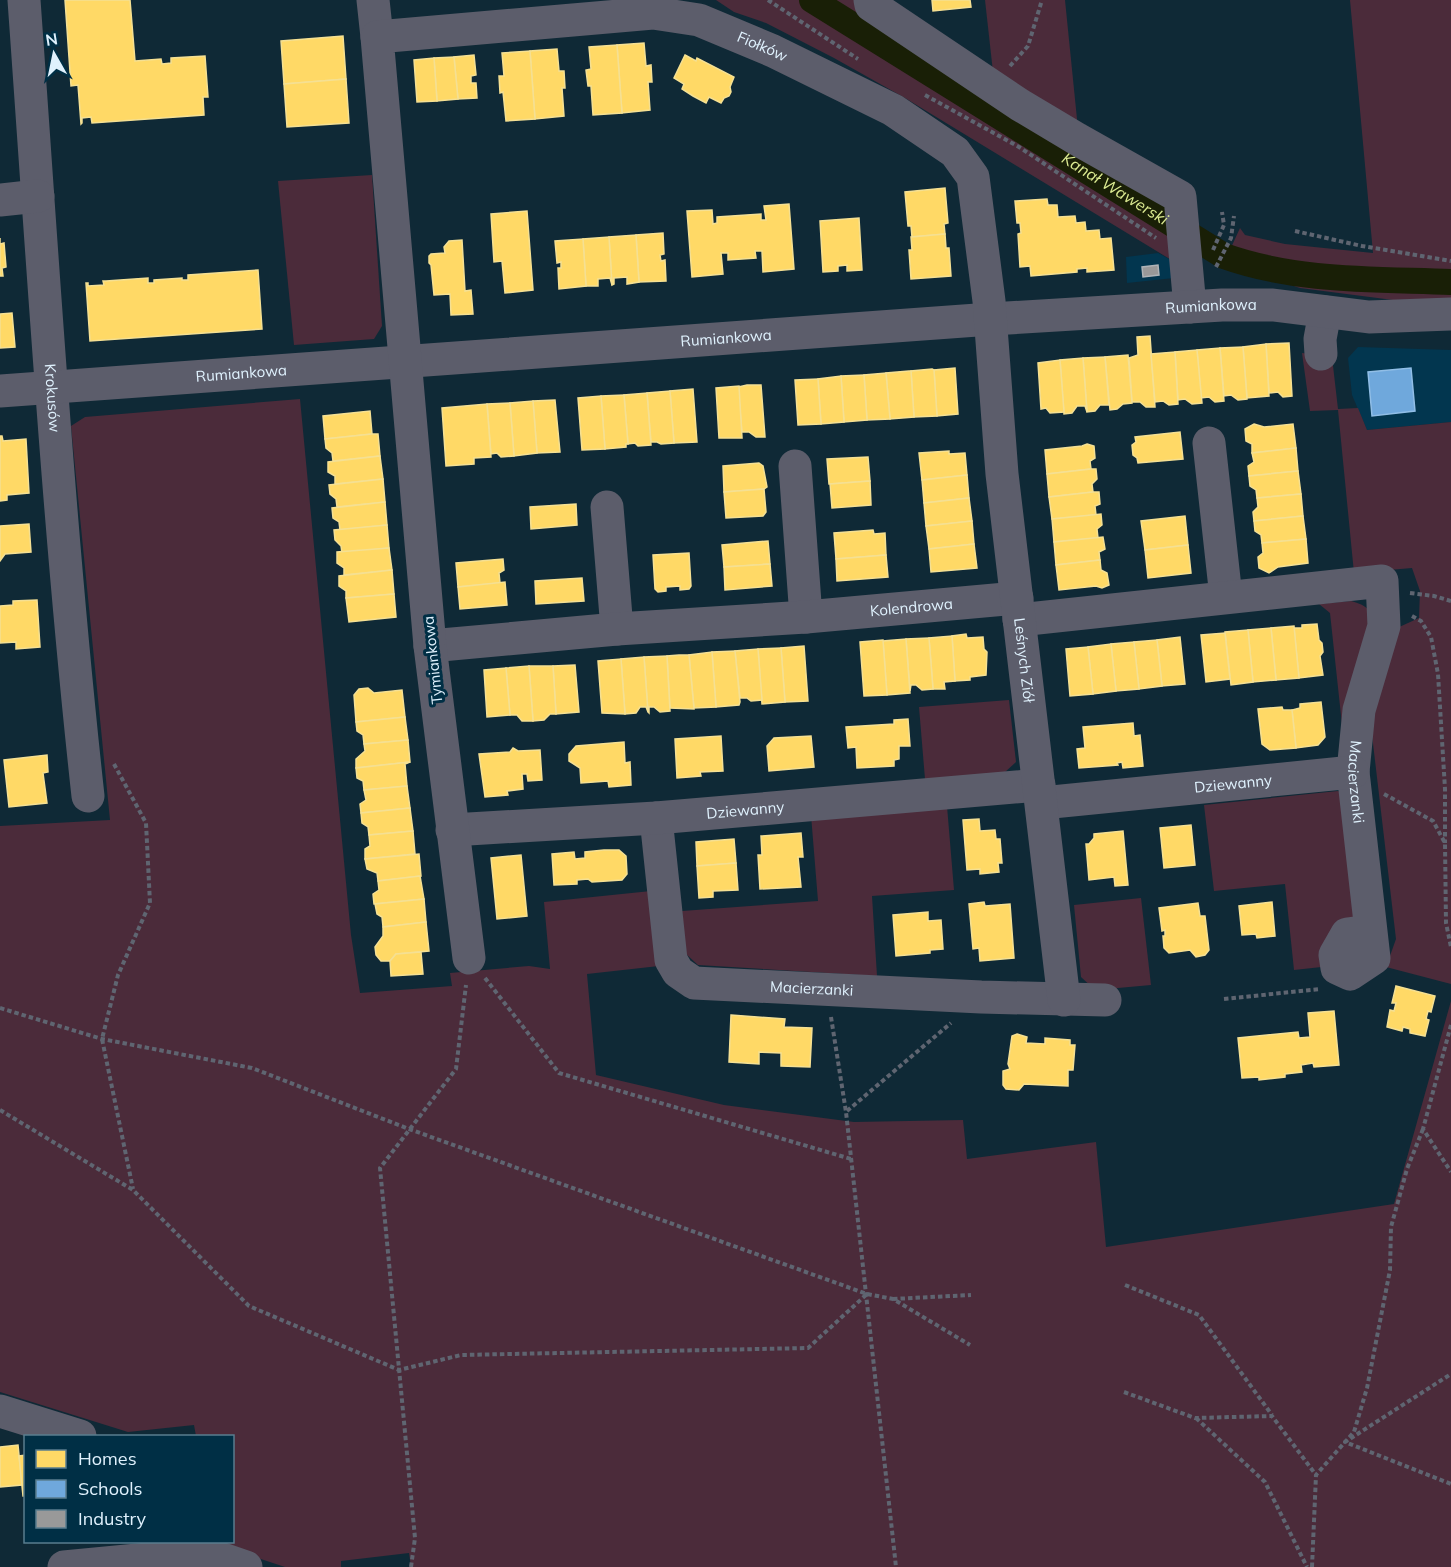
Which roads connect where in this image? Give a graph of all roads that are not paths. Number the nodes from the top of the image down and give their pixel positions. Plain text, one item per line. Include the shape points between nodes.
1 (24, 0) edge
2 (373, 0) edge
3 (870, 0) edge
4 (377, 37) junction
5 (38, 196) junction
6 (0, 200) edge
7 (1191, 307) junction
8 (1325, 312) junction
9 (1451, 314) edge
10 (991, 319) junction
11 (1321, 354) dead end
12 (406, 361) junction
13 (52, 387) junction
14 (0, 391) edge
15 (1209, 443) dead end
16 (795, 466) dead end
17 (607, 507) dead end
18 (1383, 591) joint
19 (1226, 597) junction
20 (1018, 609) junction
21 (806, 617) junction
22 (617, 629) junction
23 (430, 646) junction
24 (1353, 775) junction
25 (1040, 794) junction
26 (88, 796) dead end
27 (656, 818) junction
28 (452, 830) junction
29 (469, 958) road end
30 (1350, 974) road end
31 (1064, 1000) junction
32 (1104, 1000) dead end
33 (0, 1411) edge
34 (74, 1435) edge
35 (64, 1567) edge
36 (246, 1567) edge

1 - 5 street, Krokusów
2 - 4 street
3 - 7 street via 871,5 993,87 1077,140 1180,197
4 - 10 street, Fiołków via 653,13 699,20 773,51 893,110 955,152 973,177
4 - 12 street
5 - 6 street
5 - 13 street, Krokusów
7 - 8 street, Rumiankowa via 1273,305
7 - 10 street, Rumiankowa
8 - 9 street, Rumiankowa via 1369,317
8 - 11 street
10 - 12 street, Rumiankowa
10 - 20 street, Leśnych Ziół via 1002,474
12 - 13 street, Rumiankowa
12 - 23 street, Tymiankowa
13 - 14 street, Rumiankowa
13 - 26 street, Krokusów
15 - 19 street
16 - 21 street
17 - 22 street
18 - 19 street, Kolendrowa
18 - 24 street, Macierzanki via 1384,626 1359,710
19 - 20 street, Kolendrowa
20 - 21 street, Kolendrowa
20 - 25 street, Leśnych Ziół
21 - 22 street, Kolendrowa
22 - 23 street, Kolendrowa
23 - 28 street, Tymiankowa
24 - 25 street, Dziewanny
24 - 30 street, Macierzanki via 1374,958
25 - 27 street, Dziewanny
25 - 31 street, Leśnych Ziół
27 - 28 street, Dziewanny
27 - 31 street, Macierzanki via 671,960 678,972 694,983
28 - 29 street, Tymiankowa
31 - 32 street, Macierzanki
33 - 34 street
35 - 36 street via 200,1554

